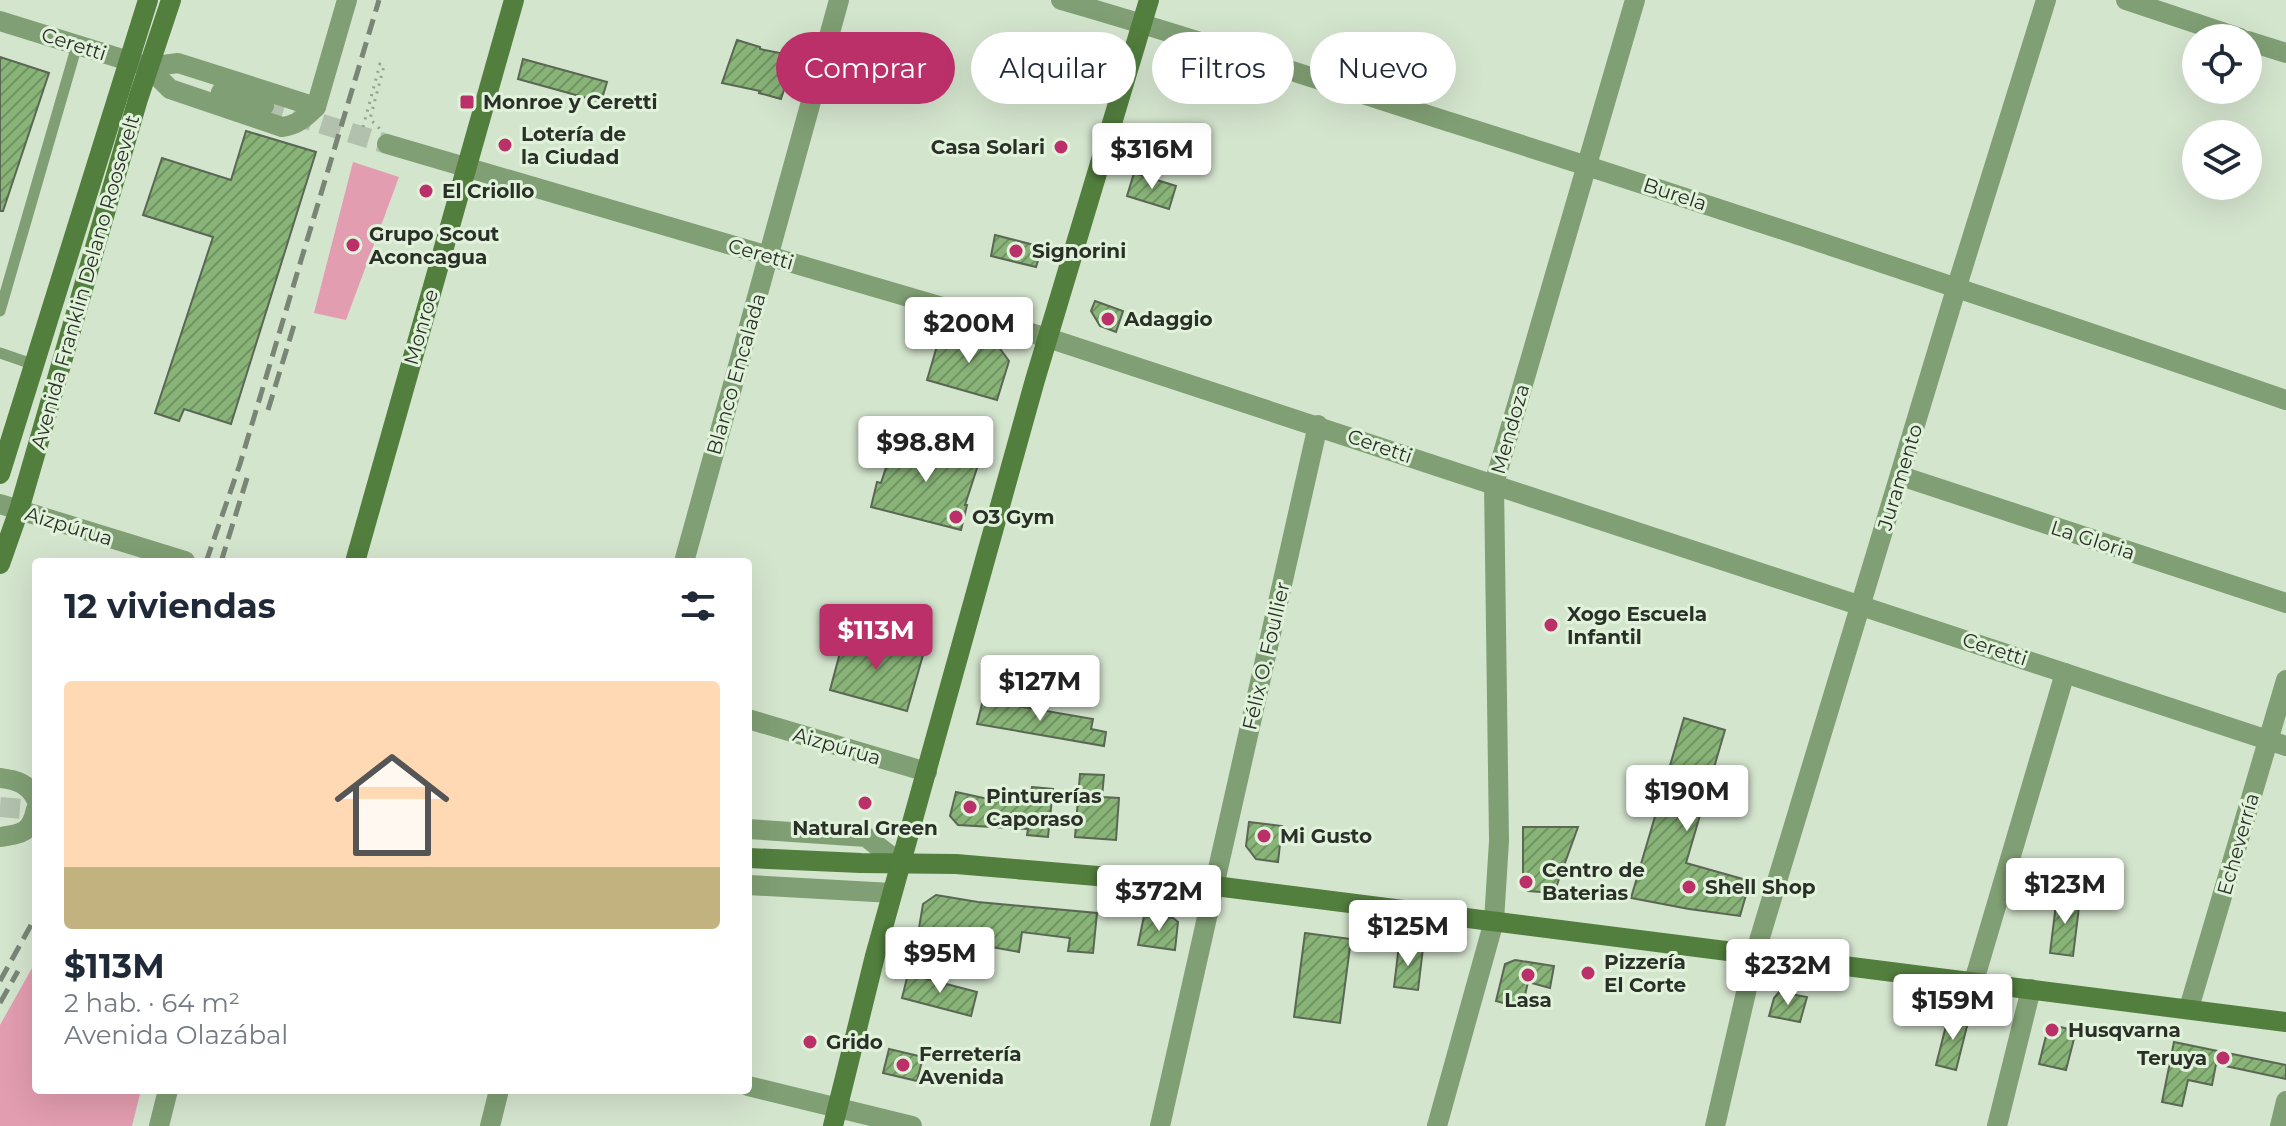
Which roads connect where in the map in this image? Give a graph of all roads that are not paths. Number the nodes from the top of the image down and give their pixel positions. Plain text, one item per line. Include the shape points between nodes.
1 (148, 0) edge
2 (171, 0) edge
3 (347, 0) edge
4 (514, 0) edge
5 (839, 0) edge
6 (1061, 0) edge
7 (1149, 0) edge
8 (1635, 0) edge
9 (2046, 0) edge
10 (2126, 0) edge
11 (0, 21) edge
12 (1142, 23) junction
13 (2198, 24) edge
14 (77, 45) junction
15 (2262, 45) edge
16 (2286, 53) edge
17 (138, 64) junction
18 (264, 106) tunnel mouth
19 (316, 107) junction
20 (378, 134) tunnel mouth
21 (1588, 166) junction
22 (467, 168) junction
23 (769, 256) junction
24 (1957, 286) junction
25 (0, 311) edge
26 (1048, 338) junction
27 (0, 353) edge
28 (35, 365) junction
29 (2286, 400) edge
30 (1318, 425) junction
31 (0, 474) edge
32 (1901, 476) junction
33 (1494, 484) junction
34 (10, 507) edge
35 (175, 558) edge
36 (356, 558) edge
37 (685, 558) edge
38 (0, 564) edge
39 (2286, 603) edge
40 (1861, 605) junction
41 (2065, 673) junction
42 (2286, 680) edge
43 (752, 720) edge
44 (2277, 743) edge
45 (927, 772) junction
46 (0, 778) edge
47 (32, 791) edge
48 (32, 819) edge
49 (752, 829) edge
50 (0, 837) edge
51 (752, 858) edge
52 (901, 864) junction
53 (752, 885) edge
54 (1215, 886) junction
55 (892, 893) junction
56 (1494, 921) junction
57 (1755, 954) junction
58 (1974, 981) junction
59 (2031, 989) junction
60 (2189, 1008) junction
61 (2286, 1022) edge
62 (752, 1087) edge
63 (167, 1094) edge
64 (498, 1094) edge
65 (2286, 1101) edge
66 (835, 1117) edge
67 (159, 1126) edge
68 (490, 1126) edge
69 (912, 1126) edge
70 (1160, 1126) edge
71 (1437, 1126) edge
72 (1715, 1126) edge
73 (1997, 1126) edge
74 (2280, 1126) edge

1 - 17 main road, Avenida Franklin Delano Roosevelt
2 - 17 main road, Avenida Franklin Delano Roosevelt
3 - 19 street
4 - 22 main road, Monroe
5 - 23 street, Blanco Encalada
6 - 12 street, Burela
7 - 12 main road
8 - 21 street, Mendoza
9 - 24 street, Juramento
10 - 13 street
11 - 14 street, Ceretti
12 - 21 street, Burela
12 - 26 main road
14 - 17 street, Ceretti
14 - 25 lane
15 - 16 street
17 - 18 street, Ceretti
17 - 19 street, Ceretti via 178,63
17 - 19 street, Ceretti via 170,89 282,127 292,126
17 - 28 main road, Avenida Franklin Delano Roosevelt
17 - 34 main road, Avenida Franklin Delano Roosevelt
20 - 22 street, Ceretti via 388,130 442,148
21 - 24 street, Burela
21 - 33 street, Mendoza
22 - 23 street, Ceretti
22 - 36 main road, Monroe
23 - 26 street, Ceretti
23 - 37 street, Blanco Encalada
24 - 29 street, Burela
24 - 32 street, Juramento
26 - 30 street, Ceretti
26 - 45 main road
27 - 28 lane
28 - 31 main road, Avenida Franklin Delano Roosevelt
30 - 33 street, Ceretti
30 - 54 street, Félix O. Foullier
32 - 39 street, La Gloria
32 - 40 street, Juramento
33 - 40 street, Ceretti
33 - 56 street, Mendoza via 1499,841
34 - 35 street, Aizpúrua
34 - 38 main road, Avenida Franklin Delano Roosevelt
40 - 41 street, Ceretti
40 - 57 street, Juramento
41 - 44 street, Ceretti
41 - 58 street
42 - 44 street, Echeverría
43 - 45 street, Aizpúrua
44 - 60 street, Echeverría
45 - 52 main road
46 - 47 street via 18,780
48 - 50 street via 28,829
49 - 52 street via 866,837
51 - 52 main road
52 - 54 main road
52 - 55 main road
53 - 55 street
54 - 56 main road
54 - 70 street, Félix O. Foullier
55 - 66 main road
56 - 57 main road
56 - 71 street, Mendoza
57 - 58 main road
57 - 72 street, Juramento
58 - 59 main road
59 - 60 main road
59 - 73 street
60 - 61 main road
62 - 66 street
63 - 67 street
64 - 68 street
65 - 74 street
66 - 69 street

